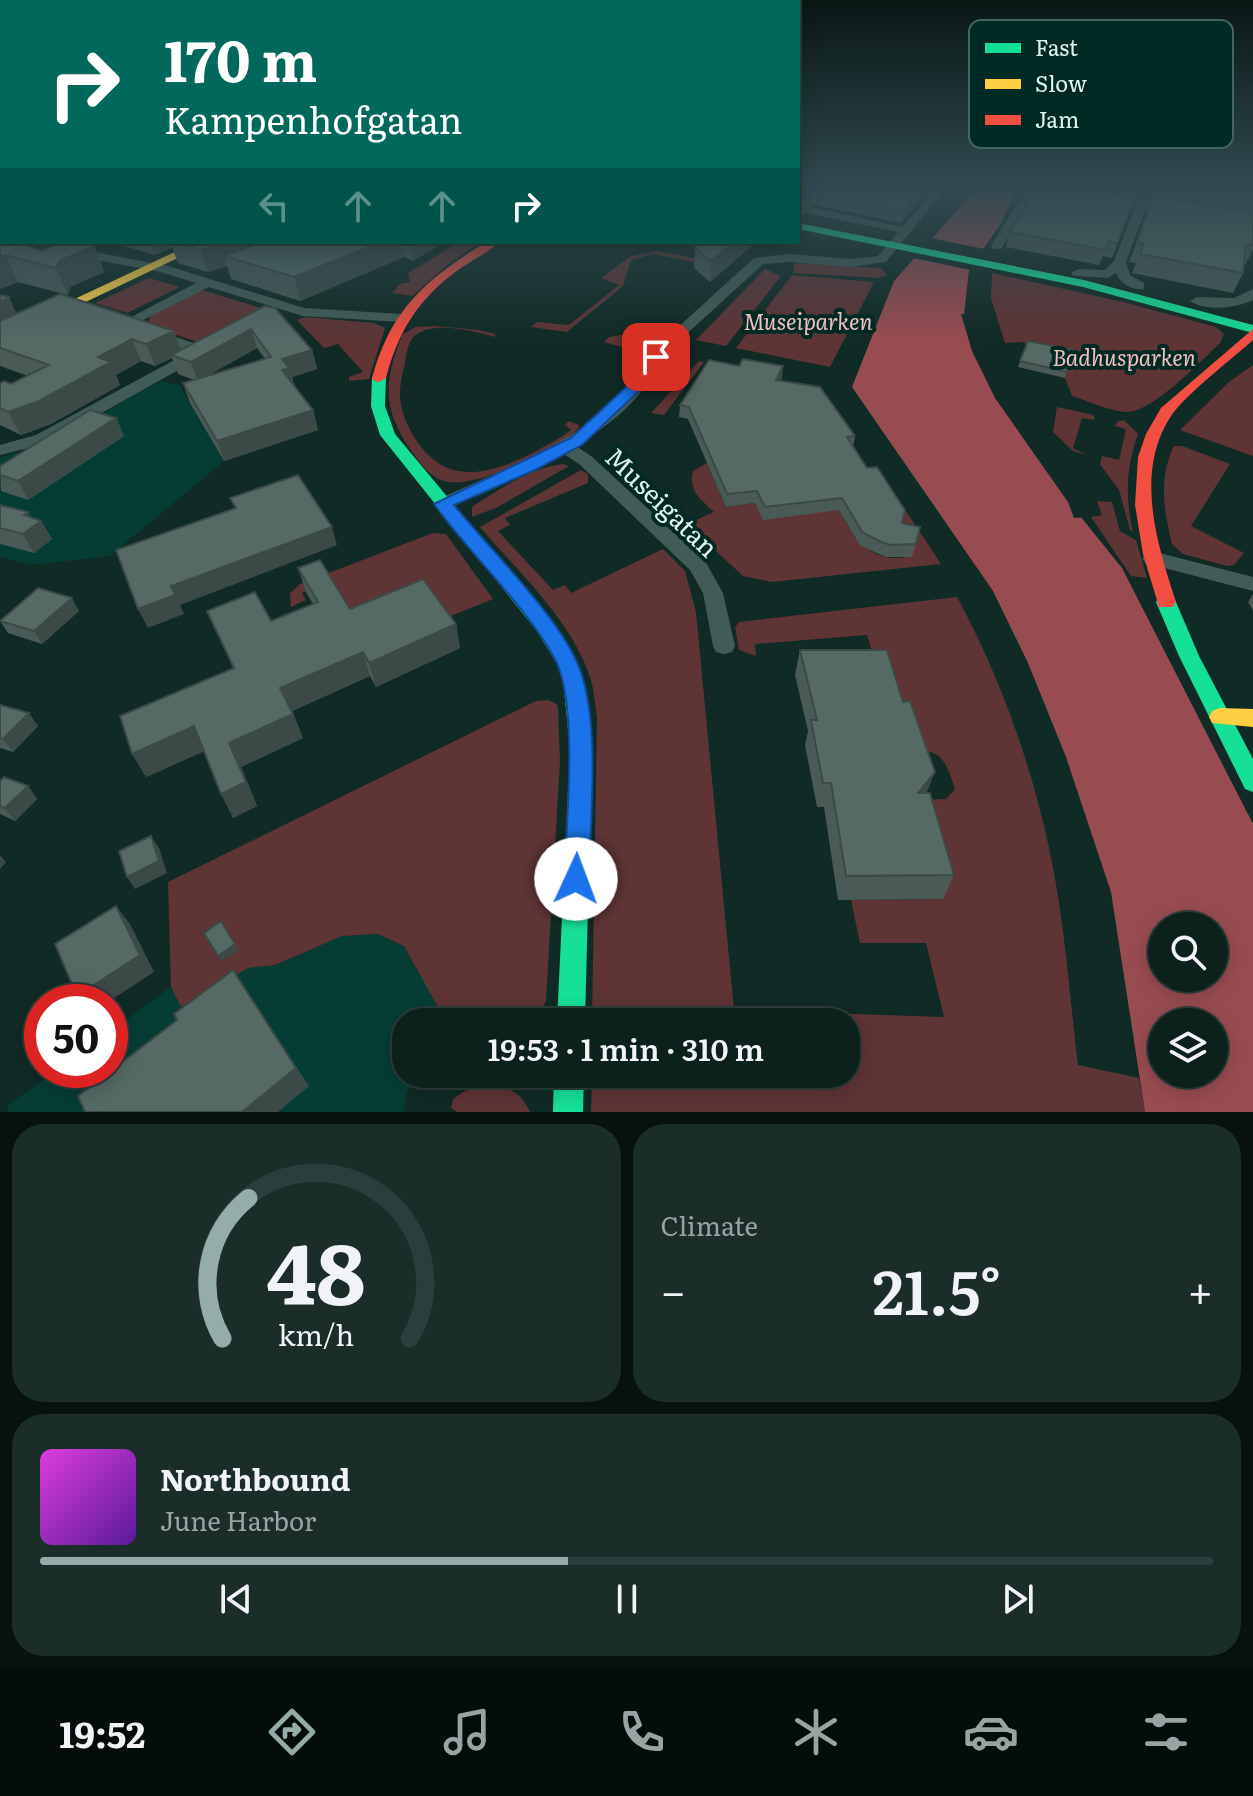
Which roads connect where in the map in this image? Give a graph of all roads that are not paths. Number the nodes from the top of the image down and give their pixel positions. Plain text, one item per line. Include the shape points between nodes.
1 (890, 239) edge
2 (906, 239) edge
3 (997, 239) edge
4 (1129, 239) edge
5 (190, 244) edge
6 (200, 244) edge
7 (491, 244) edge
8 (64, 245) edge
9 (986, 254) junction
10 (1120, 262) junction
11 (145, 267) junction
12 (229, 272) edge
13 (1078, 273) junction
14 (206, 283) junction
15 (1139, 286) junction
16 (1253, 293) edge
17 (1197, 301) junction
18 (1253, 317) edge
19 (401, 318) junction
20 (1253, 331) edge
21 (0, 333) edge
22 (0, 339) edge
23 (567, 448) junction
24 (0, 450) edge
25 (443, 504) junction
26 (1152, 558) junction
27 (1253, 584) edge
28 (724, 646) dead end
29 (1220, 717) junction
30 (1253, 718) edge
31 (1253, 782) edge
32 (572, 1008) edge
33 (569, 1088) edge
34 (568, 1112) edge

1 - 23 street via 886,256 875,261 759,261 647,363 644,378
2 - 9 main road
3 - 9 street
4 - 10 street
5 - 11 main road
6 - 11 main road
7 - 19 main road via 438,281
8 - 11 street
9 - 13 main road
9 - 20 main road
10 - 13 street via 1108,274
10 - 15 street via 1124,277
11 - 14 street
11 - 21 main road
11 - 22 main road
12 - 14 street
13 - 15 main road
14 - 19 street via 274,310
14 - 24 street via 125,324 208,347 50,435
15 - 17 main road
16 - 17 street via 1233,302
17 - 18 main road
19 - 25 main road via 382,368 380,419
20 - 26 main road via 1188,389 1154,431 1141,466 1139,493
23 - 25 street
23 - 28 street, Museigatan via 698,566 713,593
25 - 32 main road via 543,625 573,680 581,749
26 - 27 street
26 - 29 main road via 1178,631
29 - 30 main road
29 - 31 main road
33 - 34 main road

